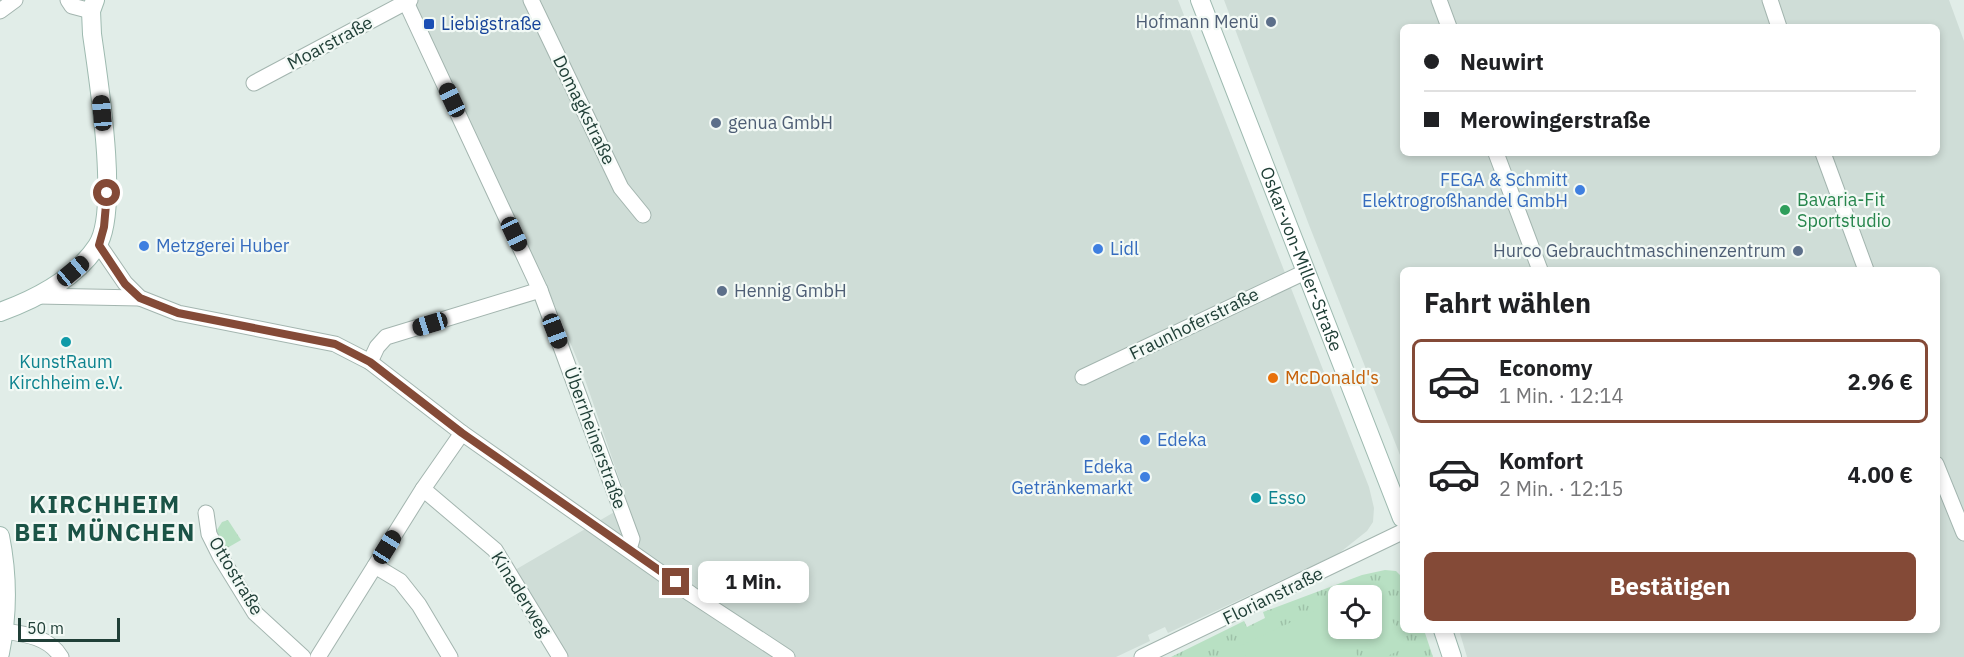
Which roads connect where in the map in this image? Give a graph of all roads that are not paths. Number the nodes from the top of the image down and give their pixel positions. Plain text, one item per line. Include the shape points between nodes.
1 (15, 0) edge
2 (68, 0) edge
3 (531, 0) edge
4 (1200, 0) edge
5 (1439, 0) edge
6 (1770, 0) edge
7 (407, 1) edge
8 (93, 6) edge
9 (0, 11) edge
10 (1448, 24) edge
11 (1778, 24) edge
12 (254, 83) dead end
13 (1497, 156) edge
14 (1824, 156) edge
15 (643, 214) dead end
16 (99, 245) junction
17 (1539, 267) edge
18 (1865, 267) edge
19 (1305, 272) junction
20 (540, 290) junction
21 (38, 296) junction
22 (140, 298) junction
23 (0, 312) edge
24 (370, 362) junction
25 (1083, 377) dead end
26 (462, 433) junction
27 (1940, 474) edge
28 (423, 489) junction
29 (206, 513) dead end
30 (1400, 513) edge
31 (1400, 533) edge
32 (1964, 533) edge
33 (0, 536) edge
34 (628, 549) junction
35 (375, 566) junction
36 (4, 631) junction
37 (1444, 633) edge
38 (0, 653) edge
39 (61, 657) edge
40 (303, 657) edge
41 (318, 657) edge
42 (450, 657) edge
43 (560, 657) edge
44 (787, 657) edge
45 (1142, 657) edge
46 (1452, 657) edge

1 - 9 street
2 - 8 street via 72,6
3 - 15 street, Domagkstraße via 621,188
4 - 19 main road, Oskar-von-Miller-Straße
5 - 10 street
6 - 11 street
7 - 12 street, Moarstraße
7 - 20 street, Überrheinerstraße
8 - 16 main road via 107,170
13 - 17 street
14 - 18 street
16 - 21 main road via 70,274
16 - 22 street via 125,284
19 - 25 street, Fraunhoferstraße
19 - 30 main road, Oskar-von-Miller-Straße
20 - 24 street via 386,337
20 - 34 street, Überrheinerstraße via 633,539
21 - 22 street
21 - 23 main road
22 - 24 street via 178,313 335,344
24 - 26 street
26 - 28 street
26 - 34 street
27 - 32 street
28 - 35 street
28 - 43 street, Kinaderweg via 495,550
29 - 40 street, Ottostraße via 209,534 255,613
31 - 45 street, Florianstraße
33 - 36 main road via 5,562
34 - 44 street
35 - 41 street
35 - 42 street via 400,581
36 - 38 main road
36 - 39 street via 28,634 46,642
37 - 46 main road

